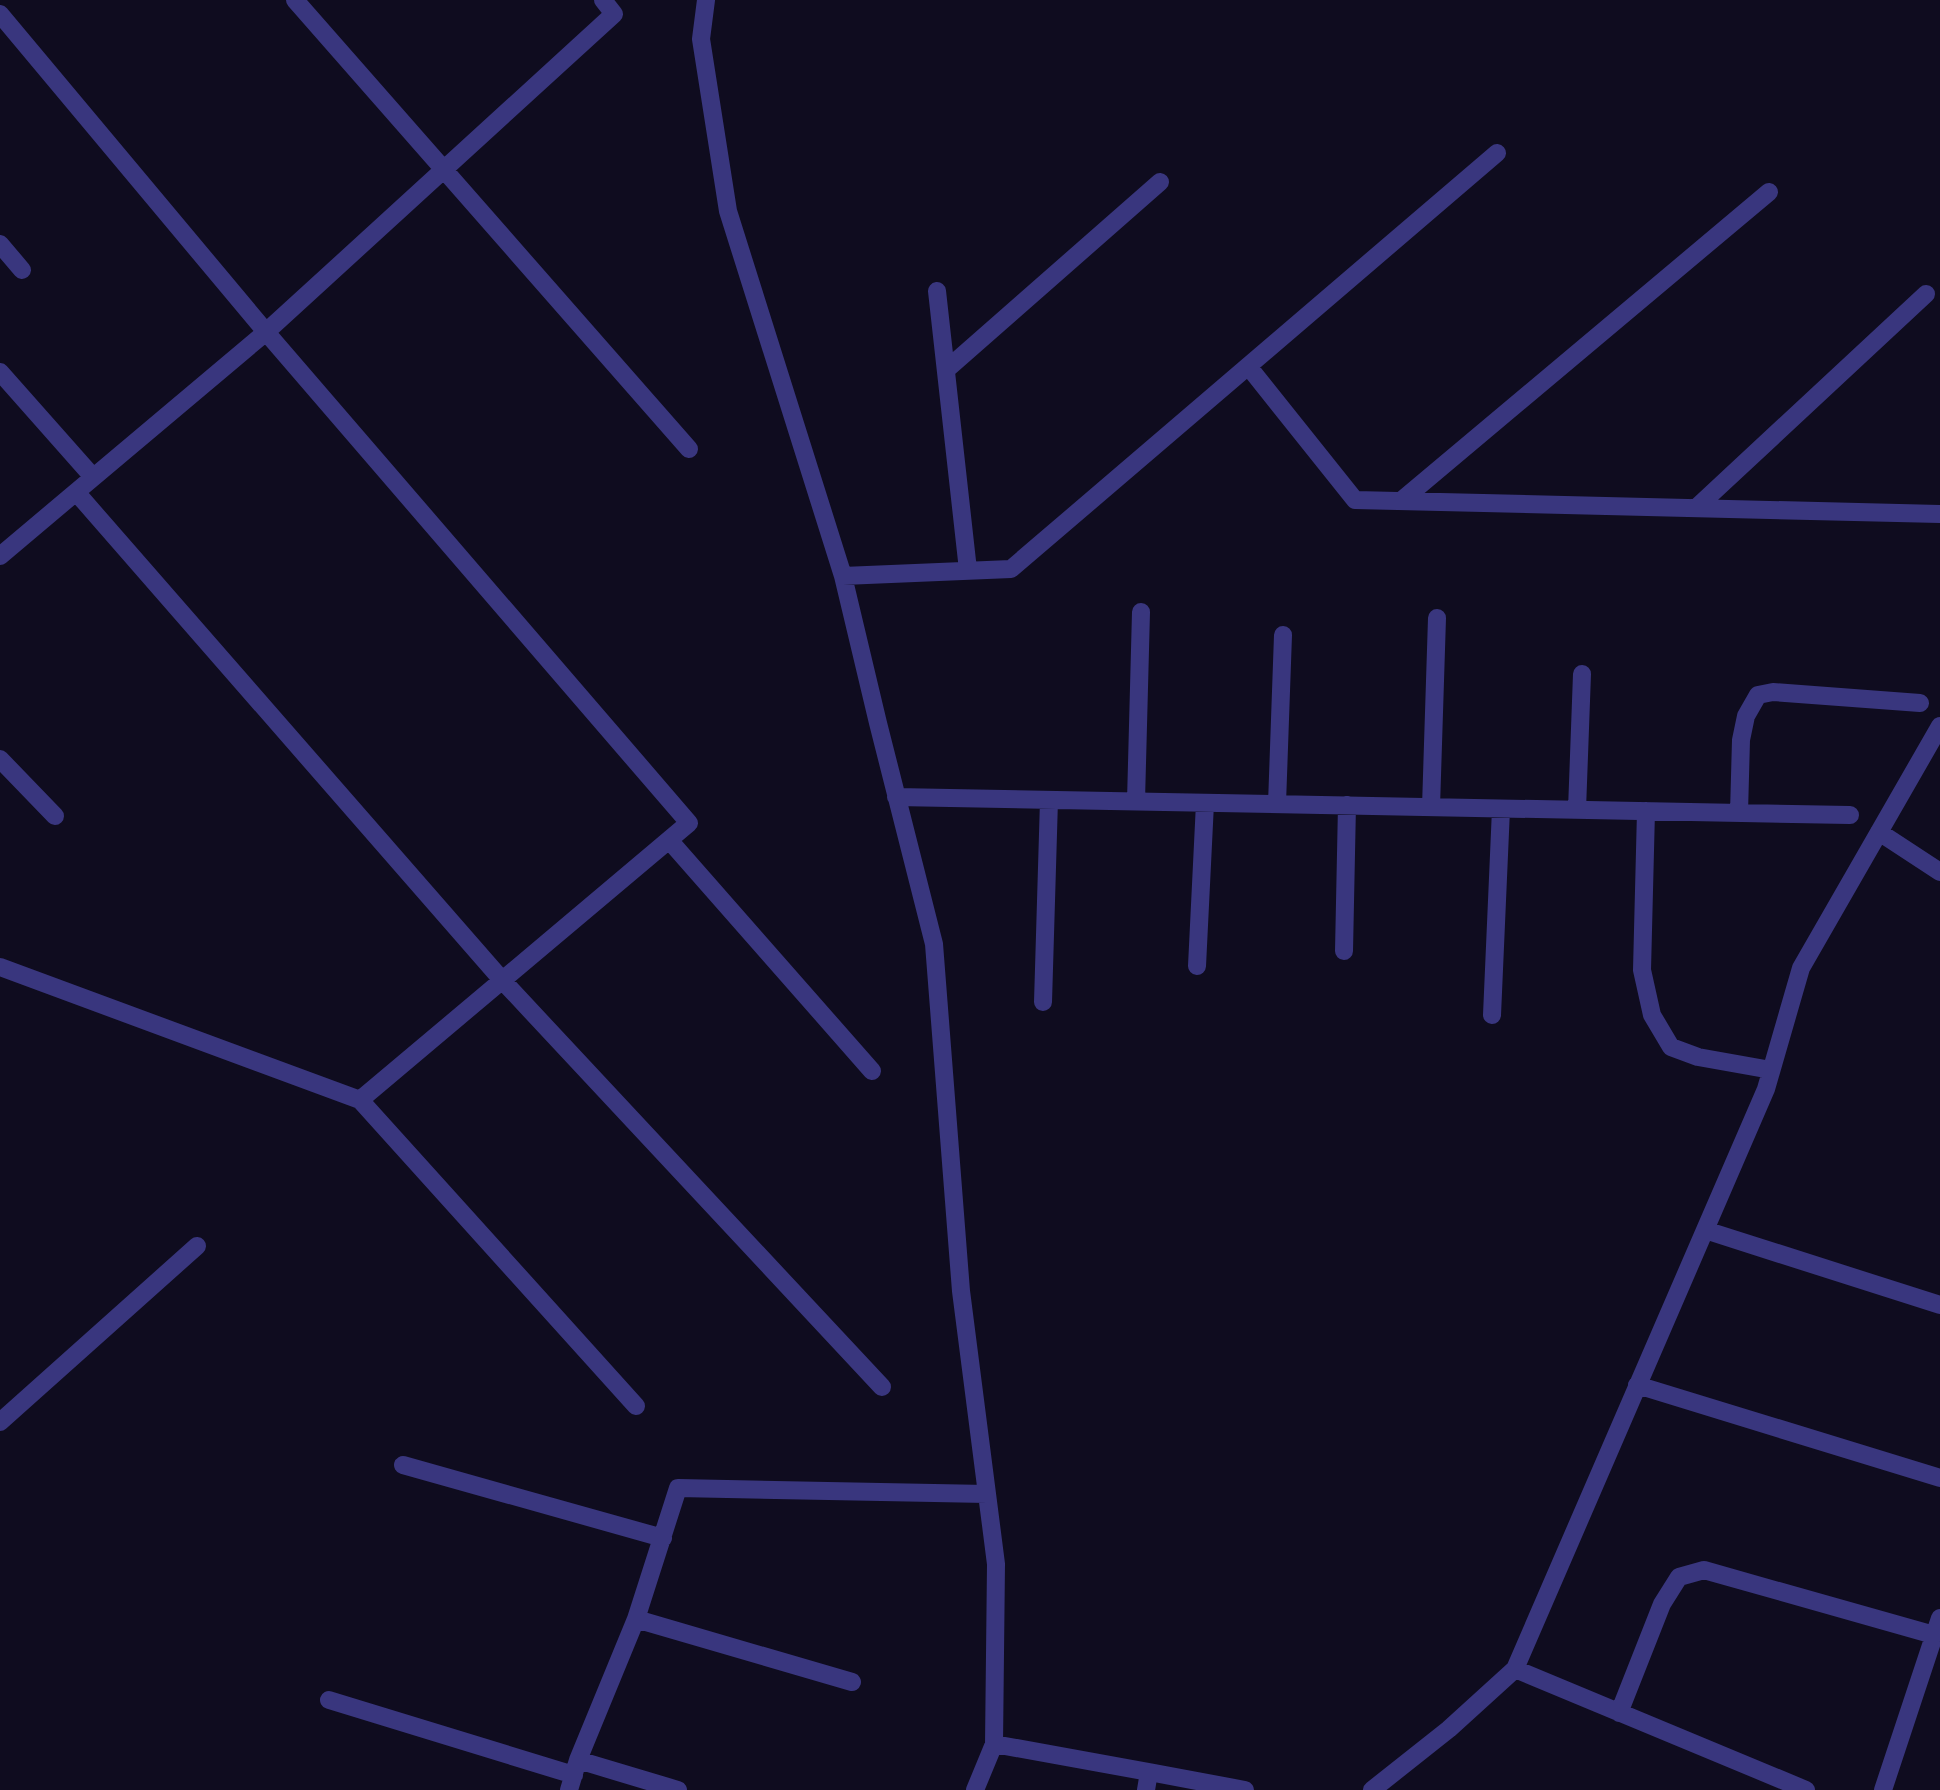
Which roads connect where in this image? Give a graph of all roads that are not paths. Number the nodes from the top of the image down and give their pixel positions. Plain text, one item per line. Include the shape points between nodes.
1 (295, 0) edge
2 (603, 0) edge
3 (706, 0) edge
4 (0, 14) edge
5 (1497, 153) dead end
6 (444, 169) junction
7 (1160, 182) dead end
8 (1769, 192) dead end
9 (0, 244) edge
10 (22, 270) dead end
11 (937, 291) dead end
12 (1927, 294) dead end
13 (266, 332) junction
14 (1248, 366) junction
15 (946, 370) junction
16 (0, 372) edge
17 (689, 449) dead end
18 (93, 477) junction
19 (76, 492) junction
20 (1401, 500) junction
21 (1696, 508) junction
22 (1940, 514) edge
23 (0, 556) edge
24 (968, 570) junction
25 (844, 576) junction
26 (1141, 612) dead end
27 (1437, 618) dead end
28 (1283, 635) dead end
29 (1581, 674) dead end
30 (1920, 704) dead end
31 (1940, 726) edge
32 (0, 759) edge
33 (897, 797) junction
34 (1049, 800) junction
35 (1136, 801) junction
36 (1205, 803) junction
37 (1277, 804) junction
38 (1347, 805) junction
39 (1431, 807) junction
40 (1501, 808) junction
41 (1577, 810) junction
42 (1646, 811) junction
43 (1739, 813) junction
44 (1850, 815) dead end
45 (55, 816) dead end
46 (1879, 832) junction
47 (669, 840) junction
48 (1940, 872) edge
49 (1344, 951) dead end
50 (1197, 965) dead end
51 (0, 967) edge
52 (502, 980) junction
53 (1044, 1002) dead end
54 (1492, 1014) dead end
55 (1771, 1070) junction
56 (872, 1071) dead end
57 (360, 1100) junction
58 (1705, 1230) junction
59 (197, 1246) dead end
60 (1940, 1306) edge
61 (1637, 1385) junction
62 (882, 1387) dead end
63 (636, 1406) dead end
64 (0, 1422) edge
65 (402, 1465) dead end
66 (1940, 1478) edge
67 (987, 1494) junction
68 (663, 1538) junction
69 (636, 1619) junction
70 (1937, 1627) edge
71 (1515, 1669) junction
72 (1932, 1669) edge
73 (852, 1682) dead end
74 (329, 1700) dead end
75 (1619, 1713) junction
76 (993, 1744) junction
77 (574, 1775) edge
78 (1148, 1781) edge
79 (678, 1790) edge
80 (975, 1790) edge
81 (1244, 1790) edge
82 (1372, 1790) edge
83 (1806, 1790) edge
84 (1883, 1790) edge

1 - 6 street
2 - 6 street via 614,14
3 - 25 street via 701,39 728,211
4 - 13 street
5 - 14 street
6 - 13 street
6 - 17 street
7 - 15 street
8 - 20 street
9 - 10 street
11 - 15 street
12 - 21 street
13 - 18 street
13 - 47 street via 689,823
14 - 20 street via 1355,500
14 - 24 street via 1011,569
15 - 24 street
16 - 18 street
18 - 19 street
19 - 23 street
19 - 52 street
20 - 21 street
21 - 22 street
24 - 25 street
25 - 33 street
26 - 35 street
27 - 39 street
28 - 37 street
29 - 41 street
30 - 43 street via 1773,692 1758,695 1746,716 1741,740
31 - 46 street
32 - 45 street
33 - 34 street
33 - 67 street via 934,944 961,1291
34 - 35 street
34 - 53 street
35 - 36 street
36 - 37 street
36 - 50 street
37 - 38 street
38 - 39 street
38 - 49 street
39 - 40 street
40 - 41 street
40 - 54 street
41 - 42 street
42 - 43 street
42 - 55 street via 1642,970 1652,1015 1671,1047 1698,1057
43 - 44 street
46 - 48 street
46 - 55 street via 1801,968
47 - 52 street
47 - 56 street
51 - 57 street
52 - 57 street
52 - 62 street
55 - 58 street
57 - 63 street
58 - 60 street
58 - 61 street
59 - 64 street
61 - 66 street
61 - 71 street
65 - 68 street
67 - 68 street via 678,1488
67 - 76 street via 996,1564
68 - 69 street
69 - 73 street
69 - 77 street
70 - 72 street
70 - 75 street via 1704,1570 1679,1577 1662,1604
71 - 75 street
71 - 82 street
72 - 84 street
74 - 77 street
75 - 83 street
76 - 78 street
76 - 80 street
77 - 79 street
78 - 81 street

